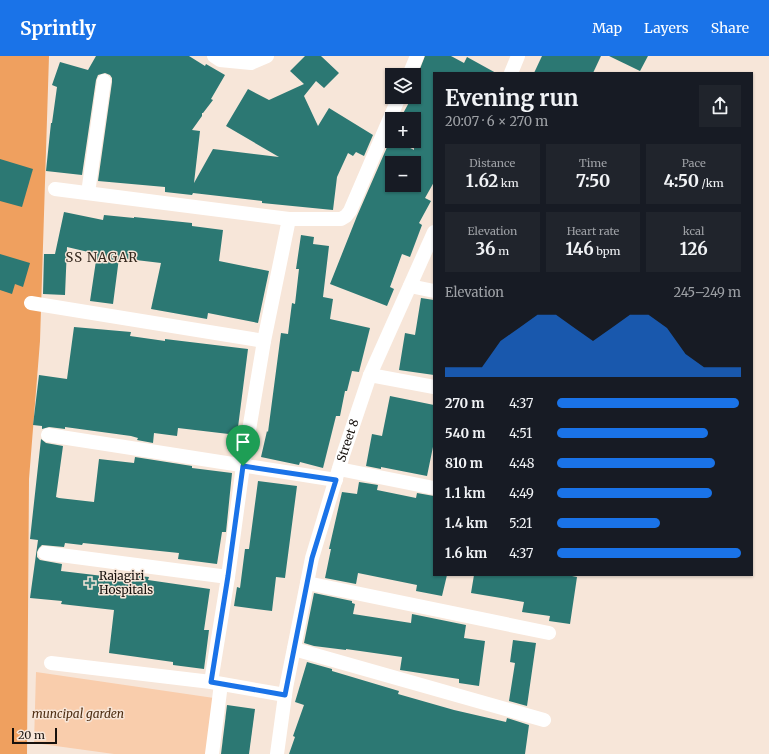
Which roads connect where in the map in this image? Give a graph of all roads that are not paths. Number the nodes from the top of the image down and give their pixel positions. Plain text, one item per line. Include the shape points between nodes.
1 (214, 56) edge
2 (267, 56) edge
3 (417, 56) edge
4 (518, 56) edge
5 (412, 68) edge
6 (511, 72) edge
7 (104, 81) dead end
8 (396, 104) edge
9 (55, 189) dead end
10 (88, 193) junction
11 (289, 219) junction
12 (433, 234) edge
13 (410, 286) junction
14 (433, 291) edge
15 (31, 303) dead end
16 (264, 341) junction
17 (370, 375) junction
18 (433, 387) edge
19 (48, 435) dead end
20 (243, 466) junction
21 (338, 475) junction
22 (433, 488) edge
23 (44, 553) dead end
24 (228, 576) junction
25 (307, 583) junction
26 (549, 633) dead end
27 (294, 650) junction
28 (52, 664) dead end
29 (216, 683) junction
30 (285, 695) junction
31 (544, 720) dead end
32 (212, 754) edge
33 (277, 754) edge

1 - 2 street via 220,60 252,63
3 - 5 street
4 - 6 street
7 - 10 street
8 - 11 street via 346,216 341,219
9 - 10 street
10 - 11 street
11 - 16 street
12 - 13 street, Street 8
13 - 14 street
13 - 17 street, Street 8
15 - 16 street
16 - 20 street
17 - 18 street
17 - 21 street, Street 8
19 - 20 street
20 - 21 street
20 - 24 street
21 - 22 street
21 - 25 street, Street 8 via 312,558
23 - 24 street
24 - 29 street
25 - 26 street
25 - 27 street, Street 8
27 - 30 street, Street 8
27 - 31 street
28 - 29 street
29 - 30 street
29 - 32 street
30 - 33 street, Street 8

